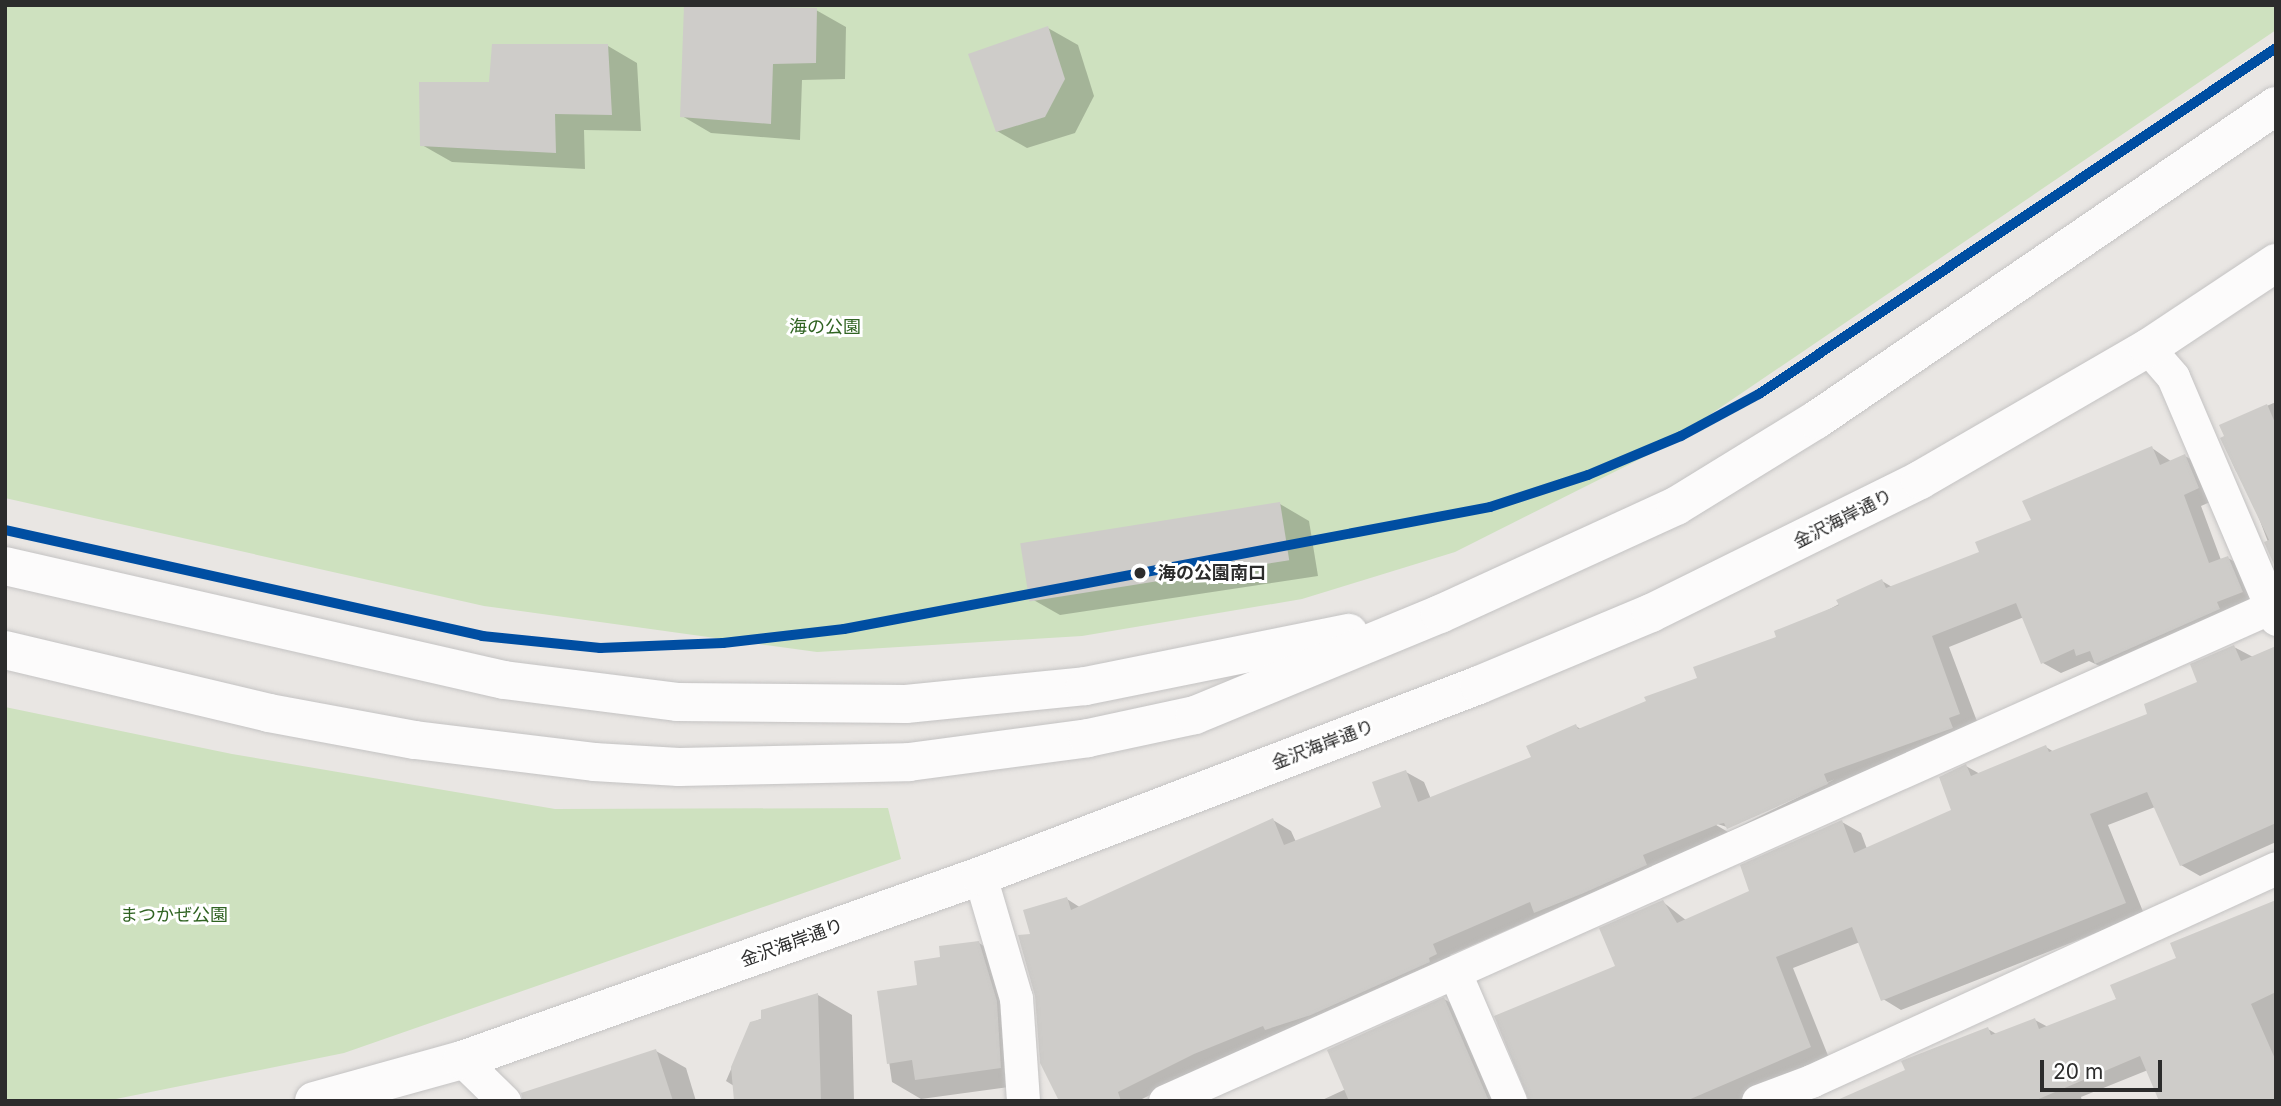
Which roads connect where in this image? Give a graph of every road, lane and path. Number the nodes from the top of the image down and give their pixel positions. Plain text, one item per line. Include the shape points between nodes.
1 (2276, 106) edge
2 (2276, 263) edge
3 (2148, 348) junction
4 (5, 566) edge
5 (2273, 613) edge
6 (1440, 614) junction
7 (5, 650) edge
8 (2276, 868) edge
9 (979, 876) junction
10 (1455, 973) junction
11 (462, 1060) junction
12 (1816, 1091) edge
13 (314, 1101) edge
14 (504, 1101) edge
15 (1023, 1101) edge
16 (1165, 1101) edge
17 (1510, 1101) edge
18 (1758, 1101) edge

1 - 6 street via 1816,420 1676,506
2 - 3 street, 金沢海岸通り
3 - 5 street via 2173,377
3 - 9 street, 金沢海岸通り via 1920,481 1651,613 1479,685
4 - 6 street via 505,680 592,694 760,705 906,704 1084,686
5 - 10 street
6 - 7 street via 1195,715 1088,738 976,754 764,768 594,762 415,740 270,713
8 - 12 street
9 - 11 street, 金沢海岸通り
9 - 15 street via 1016,998
10 - 16 street
10 - 17 street
11 - 13 street, 金沢海岸通り
11 - 14 street
12 - 18 street

